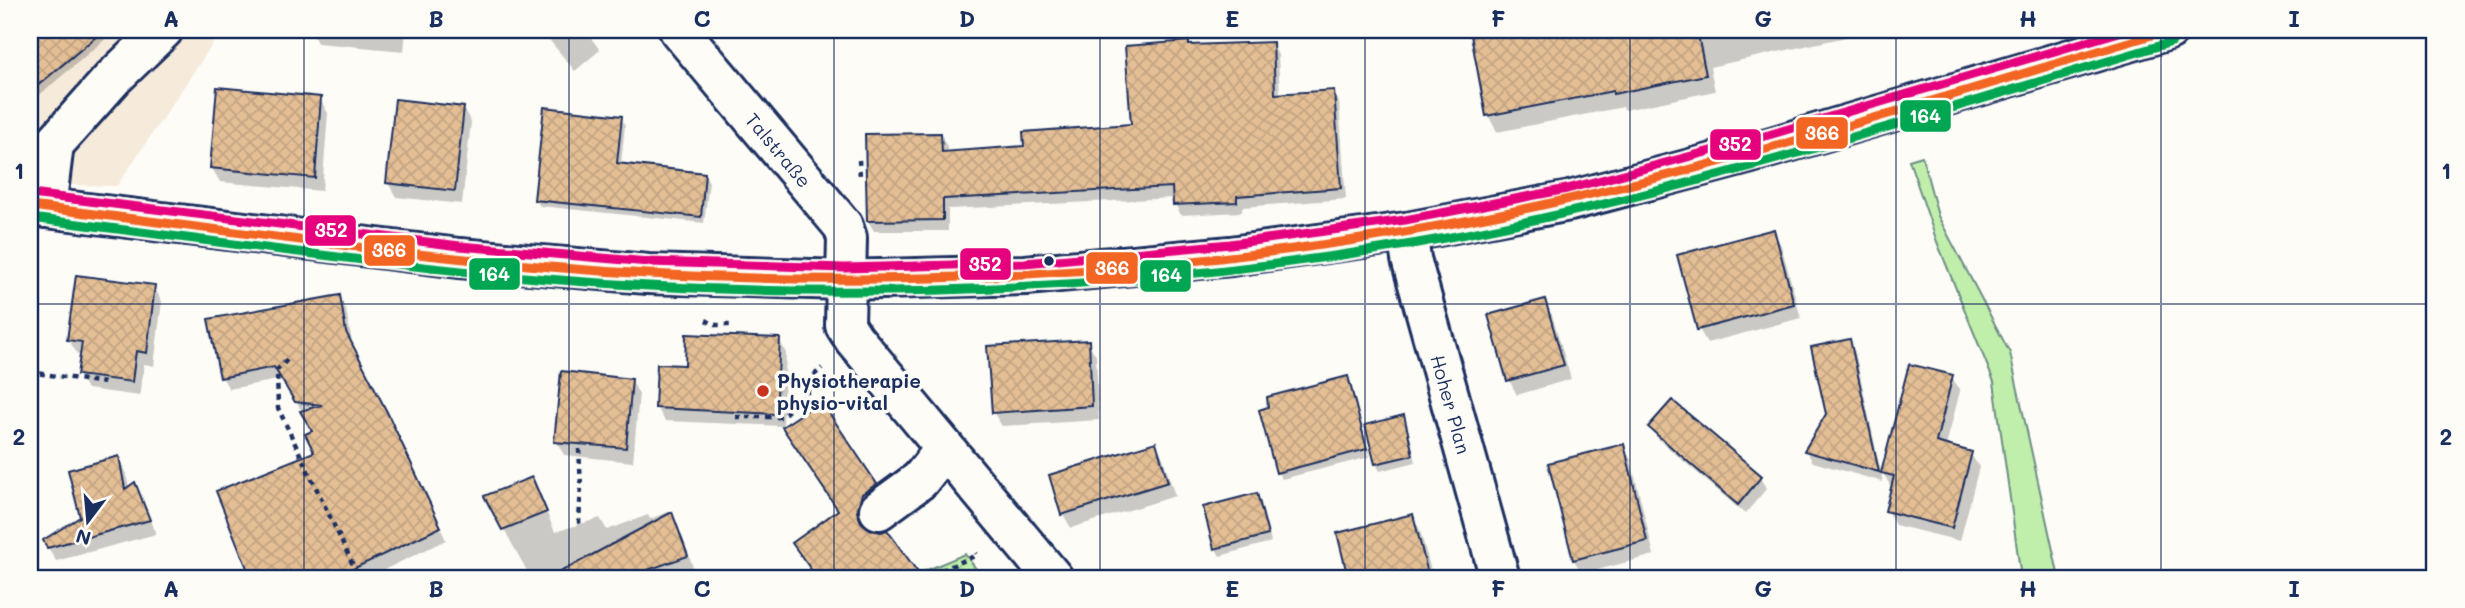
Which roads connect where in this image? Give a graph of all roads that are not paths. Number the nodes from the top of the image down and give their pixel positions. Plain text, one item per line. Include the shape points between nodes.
1 (163, 30) edge
2 (679, 30) edge
3 (2169, 30) edge
4 (38, 207) edge
5 (1408, 232) junction
6 (845, 280) junction
7 (944, 450) junction
8 (879, 493) dead end
9 (1053, 578) edge
10 (1500, 578) edge

1 - 4 street via 54,144
2 - 6 street, Talstraße via 844,226
3 - 5 street via 1643,182
4 - 6 street via 459,258 648,274
5 - 6 street via 1231,256 1050,273
5 - 10 street, Hoher Plan via 1411,259
6 - 7 street, Talstraße via 845,325
7 - 8 street via 920,480
7 - 9 street

